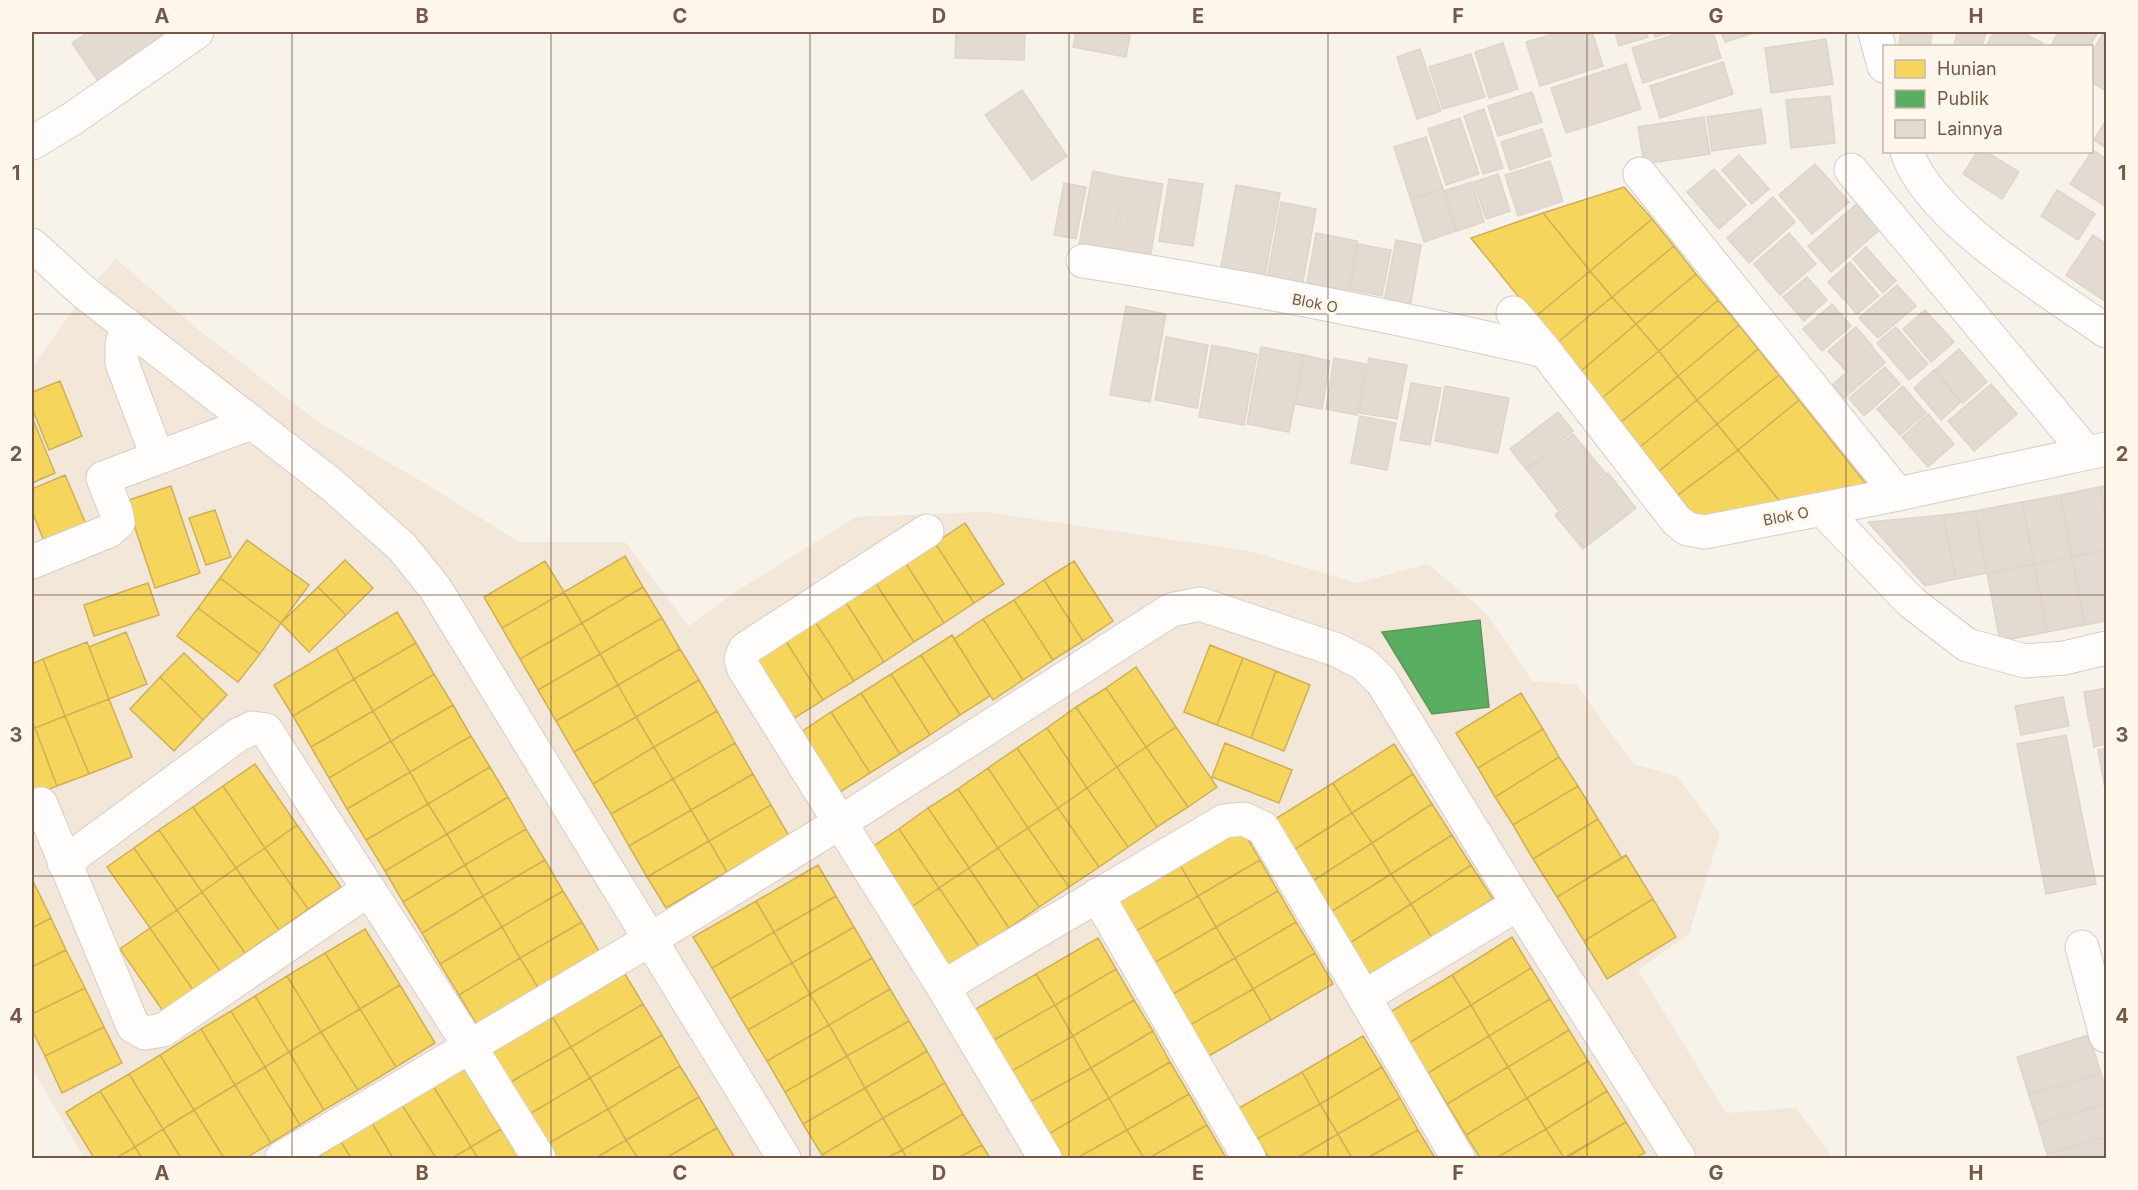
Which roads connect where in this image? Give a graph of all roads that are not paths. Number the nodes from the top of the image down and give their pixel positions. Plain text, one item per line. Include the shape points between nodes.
1 (197, 32) edge
2 (1875, 32) edge
3 (1883, 62) edge
4 (32, 144) edge
5 (1907, 153) edge
6 (1851, 170) dead end
7 (1640, 174) dead end
8 (32, 245) edge
9 (1083, 261) dead end
10 (1513, 313) dead end
11 (127, 326) junction
12 (2106, 331) edge
13 (1545, 351) junction
14 (251, 423) junction
15 (2096, 451) edge
16 (157, 456) junction
17 (1898, 494) junction
18 (1822, 509) junction
19 (927, 531) dead end
20 (32, 562) edge
21 (2106, 648) edge
22 (41, 804) dead end
23 (841, 822) junction
24 (64, 862) junction
25 (368, 890) junction
26 (1097, 895) junction
27 (1518, 904) junction
28 (651, 939) junction
29 (2082, 947) dead end
30 (943, 987) junction
31 (1364, 997) junction
32 (2106, 1036) edge
33 (469, 1045) junction
34 (282, 1158) edge
35 (539, 1158) edge
36 (784, 1158) edge
37 (1045, 1158) edge
38 (1249, 1158) edge
39 (1458, 1158) edge
40 (1678, 1158) edge

1 - 4 street
2 - 3 street
5 - 12 street via 1912,167 1934,196 1979,241
6 - 15 street
7 - 17 street
8 - 11 street
9 - 13 street, Blok O via 1171,275
10 - 13 street, Blok O
11 - 14 street
11 - 16 street via 122,363
13 - 18 street, Blok O via 1687,529 1705,532
14 - 16 street
14 - 28 street via 331,484 402,547 435,588
15 - 17 street, Blok O
16 - 20 street via 103,478 118,523 109,531
17 - 18 street, Blok O
18 - 21 street via 1911,602 1967,645 2025,661 2064,658
19 - 23 street via 745,649 741,659
22 - 24 street
23 - 27 street via 1171,610 1200,603 1337,650 1364,664 1382,682
23 - 28 street
23 - 30 street
24 - 25 street via 252,728 266,730
24 - 25 street via 133,1026 145,1033 163,1030
25 - 33 street
26 - 30 street
26 - 31 street via 1224,821 1244,819 1263,828
26 - 38 street
27 - 31 street
27 - 40 street
28 - 33 street
28 - 36 street
29 - 32 street
30 - 37 street
31 - 39 street
33 - 34 street
33 - 35 street

